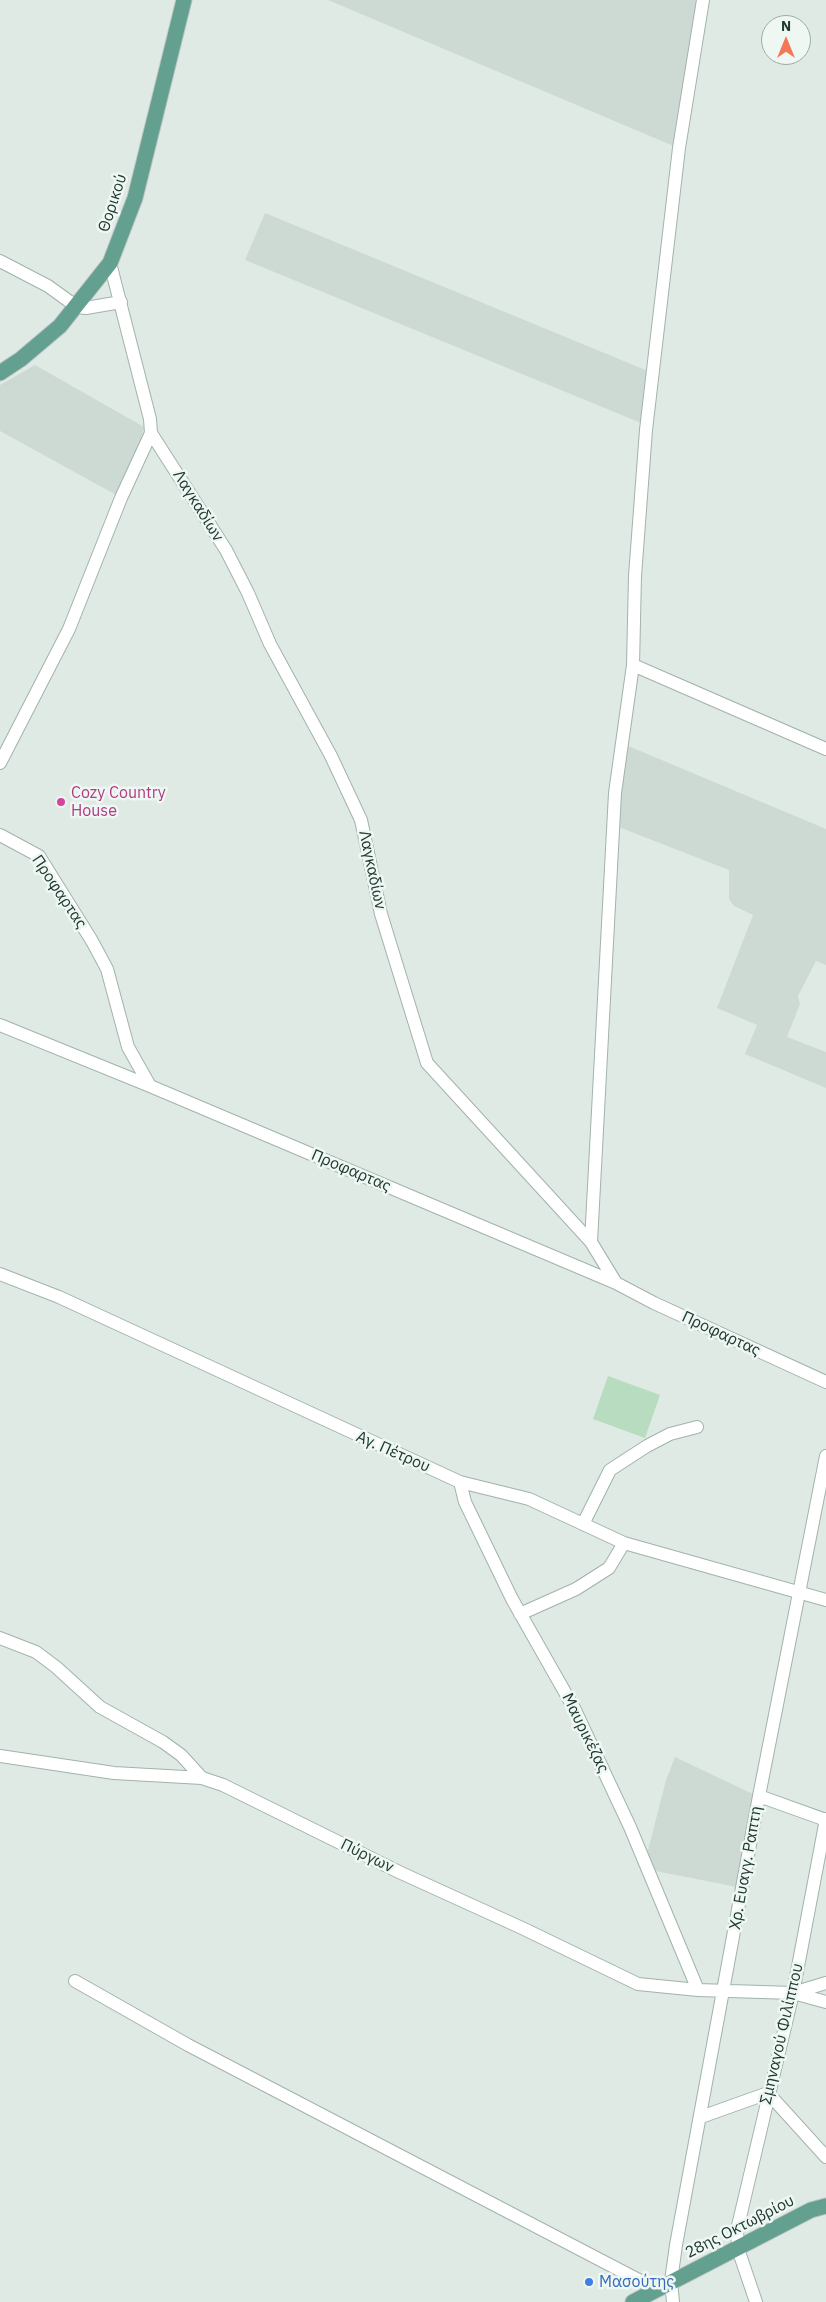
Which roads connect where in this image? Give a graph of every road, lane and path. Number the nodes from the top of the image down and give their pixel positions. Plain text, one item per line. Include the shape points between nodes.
1 (184, 0) edge
2 (703, 0) edge
3 (0, 261) edge
4 (110, 263) junction
5 (121, 302) junction
6 (77, 307) junction
7 (0, 373) edge
8 (151, 433) junction
9 (633, 665) junction
10 (826, 749) edge
11 (0, 763) edge
12 (0, 835) edge
13 (0, 1026) edge
14 (150, 1086) junction
15 (591, 1242) junction
16 (0, 1274) edge
17 (616, 1283) junction
18 (826, 1382) edge
19 (697, 1427) dead end
20 (826, 1456) edge
21 (460, 1482) junction
22 (823, 1485) edge
23 (583, 1524) junction
24 (624, 1544) junction
25 (800, 1591) junction
26 (826, 1600) edge
27 (520, 1614) junction
28 (0, 1638) edge
29 (0, 1756) edge
30 (202, 1778) junction
31 (759, 1796) junction
32 (826, 1820) edge
33 (75, 1981) dead end
34 (826, 1983) edge
35 (698, 1990) junction
36 (723, 1990) junction
37 (793, 1993) junction
38 (826, 2002) edge
39 (768, 2093) junction
40 (701, 2117) junction
41 (826, 2157) edge
42 (826, 2206) edge
43 (738, 2249) junction
44 (671, 2281) junction
45 (656, 2289) junction
46 (633, 2302) edge
47 (673, 2302) edge
48 (756, 2302) edge

1 - 4 main road, Θορικού via 135,198
2 - 9 street via 679,148 646,430 635,576
3 - 6 street via 48,286
4 - 5 street, Λαγκαδίων
4 - 6 main road, Θορικού
5 - 6 street
5 - 8 street, Λαγκαδίων
6 - 7 main road, Θορικού via 42,342
8 - 11 street via 121,498 69,629
8 - 15 street, Λαγκαδίων via 226,550 270,644 331,756 361,820 381,914 427,1063
9 - 10 street
9 - 15 street via 615,793
12 - 14 street, Προφαρτας via 39,856 92,941 107,968 128,1047
13 - 14 street
14 - 17 street, Προφαρτας
15 - 17 street, Λαγκαδίων
16 - 21 street, Αγ. Πέτρου via 59,1297
17 - 18 street, Προφαρτας
19 - 23 street via 670,1434 610,1470
20 - 22 street, Χρ. Ευαγγ. Ραπτη
21 - 23 street, Αγ. Πέτρου via 529,1499
21 - 27 street, Μαυρικέζας via 465,1502
22 - 25 street, Χρ. Ευαγγ. Ραπτη
23 - 24 street, Αγ. Πέτρου
24 - 25 street, Αγ. Πέτρου
24 - 27 street via 609,1568 576,1589
25 - 26 street, Αγ. Πέτρου
25 - 31 street, Χρ. Ευαγγ. Ραπτη
27 - 35 street, Μαυρικέζας via 575,1710 630,1827
28 - 30 street via 43,1657 100,1707 181,1755
29 - 30 street, Πύργων via 114,1773
30 - 35 street, Πύργων via 223,1785 638,1984
31 - 32 street
31 - 36 street, Χρ. Ευαγγ. Ραπτη
32 - 37 street, Σμηναγού Φιλίππου
33 - 45 street via 188,2045
34 - 37 street
35 - 36 street, Πύργων
36 - 37 street, Πύργων
36 - 40 street, Χρ. Ευαγγ. Ραπτη
37 - 38 street
37 - 39 street, Σμηναγού Φιλίππου
39 - 40 street
39 - 41 street
39 - 43 street, Σμηναγού Φιλίππου via 737,2230
40 - 44 street, Χρ. Ευαγγ. Ραπτη
42 - 43 main road, 28ης Οκτωβρίου via 811,2210
43 - 44 main road, 28ης Οκτωβρίου
43 - 48 street, Σμηναγού Φιλίππου
44 - 45 main road, 28ης Οκτωβρίου
44 - 47 street, Χρ. Ευαγγ. Ραπτη
45 - 46 main road, 28ης Οκτωβρίου

